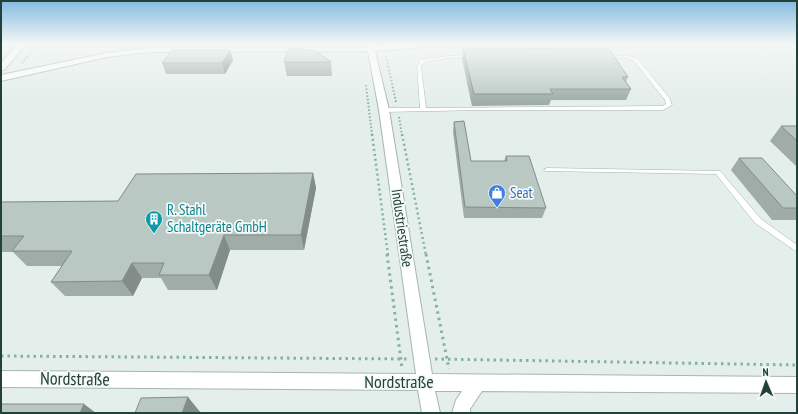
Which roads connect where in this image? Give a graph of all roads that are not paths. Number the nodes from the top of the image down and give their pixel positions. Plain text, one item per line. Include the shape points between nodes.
1 (70, 63) edge
2 (376, 63) edge
3 (421, 63) edge
4 (639, 63) edge
5 (1, 78) edge
6 (423, 109) junction
7 (391, 110) junction
8 (547, 170) dead end
9 (797, 249) edge
10 (1, 378) edge
11 (426, 383) junction
12 (477, 383) junction
13 (797, 385) edge
14 (431, 413) edge
15 (461, 413) edge

1 - 5 street
2 - 7 street, Industriestraße
3 - 6 lane via 419,66
4 - 6 lane via 668,100 669,105 663,108
6 - 7 lane
7 - 11 street, Industriestraße
8 - 9 lane via 718,172 758,221
10 - 11 street, Nordstraße
11 - 12 street, Nordstraße
11 - 14 street, Industriestraße
12 - 13 street, Nordstraße
12 - 15 street via 462,406

